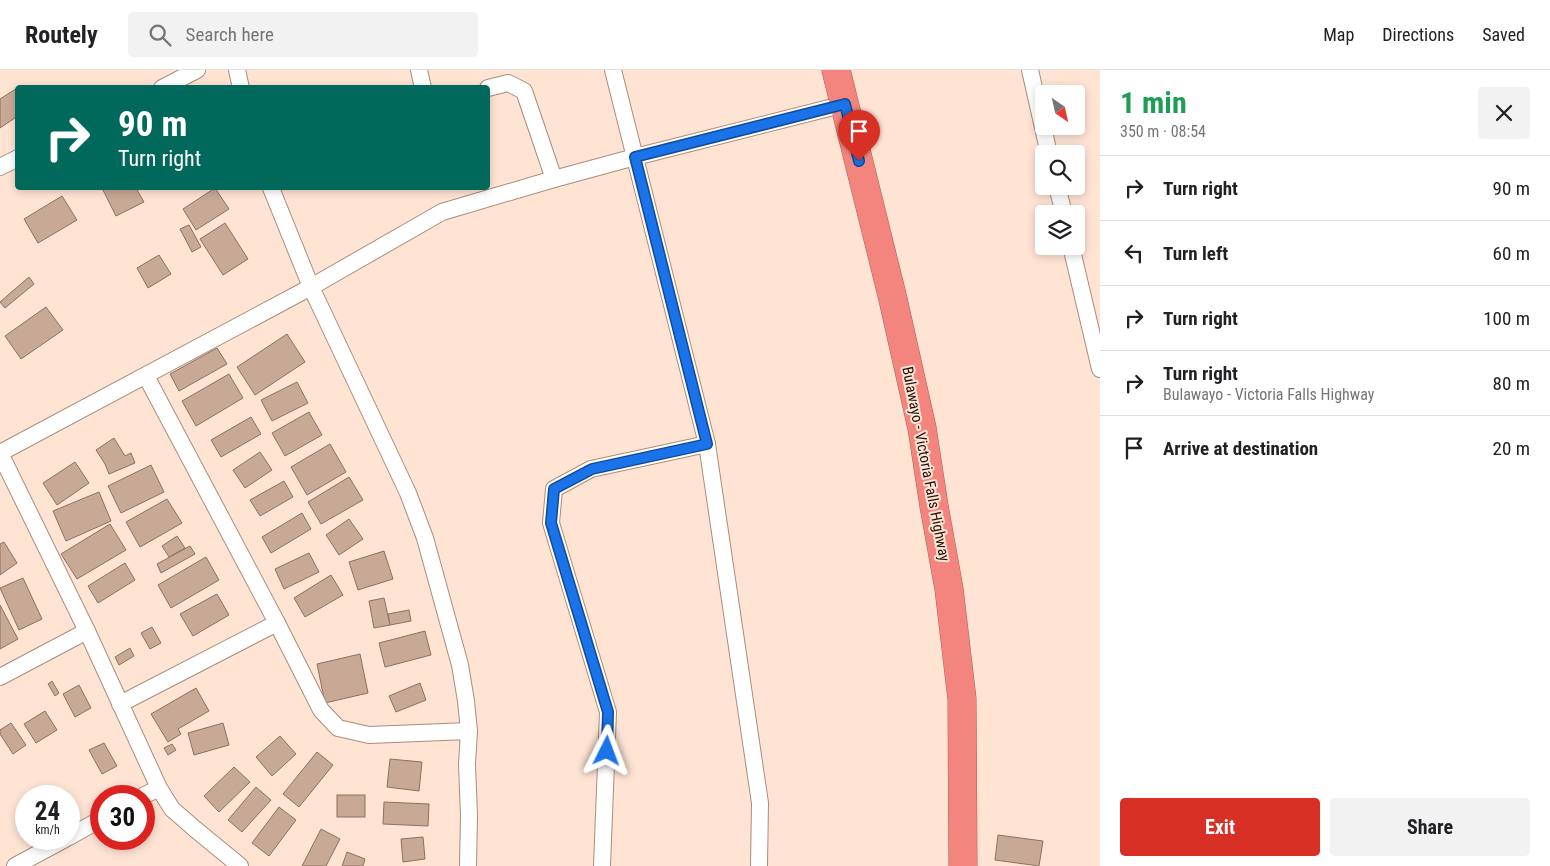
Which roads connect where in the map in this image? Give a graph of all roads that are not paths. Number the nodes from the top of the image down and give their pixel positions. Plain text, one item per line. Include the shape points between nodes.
1 (197, 70) edge
2 (237, 70) edge
3 (419, 70) edge
4 (613, 70) edge
5 (836, 70) edge
6 (1030, 70) edge
7 (168, 85) edge
8 (240, 85) edge
9 (422, 85) edge
10 (490, 88) edge
11 (845, 104) junction
12 (1048, 145) edge
13 (635, 157) junction
14 (15, 160) edge
15 (0, 167) edge
16 (554, 179) junction
17 (272, 190) edge
18 (1073, 255) edge
19 (311, 287) junction
20 (1100, 369) edge
21 (146, 376) junction
22 (707, 444) junction
23 (277, 623) junction
24 (87, 631) junction
25 (0, 677) edge
26 (120, 704) junction
27 (469, 731) junction
28 (159, 788) junction
29 (155, 790) edge
30 (45, 850) edge
31 (15, 866) edge
32 (240, 866) edge
33 (468, 866) edge
34 (602, 866) edge
35 (759, 866) edge
36 (962, 866) edge

1 - 7 street
2 - 8 street
3 - 9 street
4 - 13 street
5 - 11 highway, Bulawayo - Victoria Falls Highway
6 - 12 street
10 - 16 street via 508,83 524,91
11 - 13 street
11 - 36 highway, Bulawayo - Victoria Falls Highway via 922,428 950,589 962,699
13 - 16 street
13 - 22 street
14 - 15 street
16 - 19 street via 442,212
17 - 19 street
18 - 20 street
19 - 21 street
19 - 27 street via 408,493 425,538 460,665
21 - 23 street
21 - 24 street via 0,453
22 - 34 street via 592,469 554,489 551,523 608,712
22 - 35 street via 760,803
23 - 26 street
23 - 27 street via 321,710 338,728 370,735
24 - 25 street
24 - 26 street
26 - 28 street
27 - 33 street
28 - 29 street
28 - 32 street via 172,809
30 - 31 street

